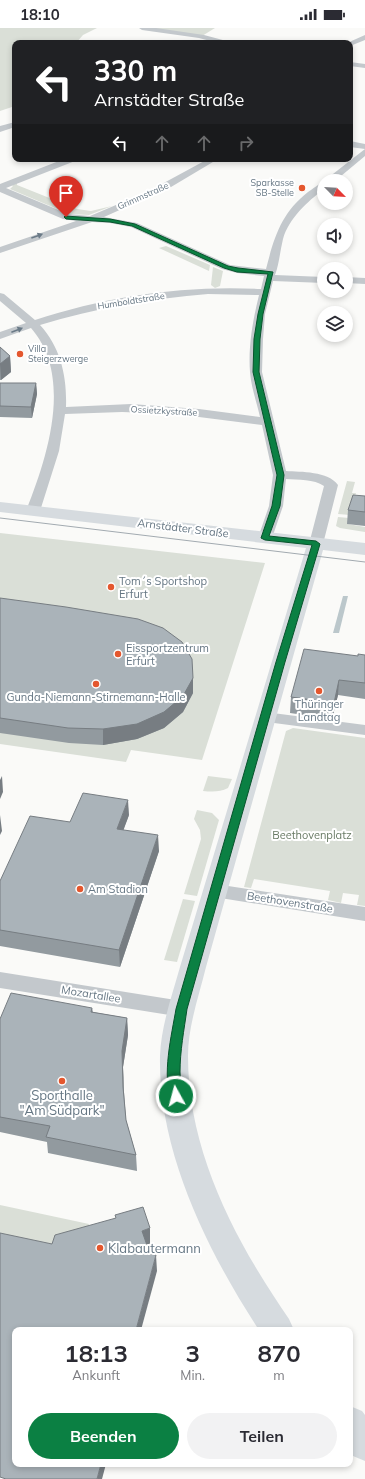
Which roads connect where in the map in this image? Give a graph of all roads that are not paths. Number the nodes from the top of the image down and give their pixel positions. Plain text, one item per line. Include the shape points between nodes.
1 (142, 28) edge
2 (212, 32) dead end
3 (365, 37) edge
4 (203, 38) junction
5 (200, 40) edge
6 (214, 40) edge
7 (353, 43) edge
8 (353, 64) edge
9 (365, 66) edge
10 (12, 125) edge
11 (0, 129) edge
12 (353, 145) edge
13 (365, 147) edge
14 (365, 152) edge
15 (65, 162) edge
16 (209, 162) edge
17 (353, 162) edge
18 (353, 162) edge
19 (338, 174) edge
20 (0, 188) edge
21 (317, 190) edge
22 (87, 220) junction
23 (0, 250) edge
24 (270, 275) junction
25 (317, 279) edge
26 (353, 280) edge
27 (365, 281) edge
28 (266, 292) junction
29 (0, 296) edge
30 (33, 323) junction
31 (0, 336) edge
32 (60, 411) junction
33 (267, 422) junction
34 (280, 475) junction
35 (0, 507) edge
36 (33, 511) junction
37 (265, 538) junction
38 (316, 544) junction
39 (365, 549) edge
40 (265, 717) junction
41 (365, 730) edge
42 (215, 890) junction
43 (365, 914) edge
44 (0, 980) edge
45 (182, 1009) junction
46 (276, 1327) edge
47 (353, 1427) edge
48 (365, 1444) edge

1 - 4 street
2 - 4 street
3 - 7 street
4 - 5 street
4 - 6 street
8 - 9 street
10 - 11 street
12 - 13 street
14 - 17 street
15 - 20 street
16 - 22 street, Grimmstraße via 177,180
18 - 19 street
20 - 22 street via 66,217
21 - 24 street via 303,201 290,217 279,237
23 -> 22 street, Grimmstraße
22 - 24 street via 110,220 134,225 226,267
24 - 25 street
24 - 28 street
26 - 27 street
28 - 30 street, Humboldtstraße via 186,292 117,302
28 - 33 street via 257,339 256,372
29 - 30 street
31 -> 30 street, Humboldtstraße
30 - 32 street via 50,346 56,364 60,384
32 - 33 street, Ossietzkystraße via 129,408 207,413
32 - 36 street via 50,462
33 - 34 street
34 - 37 street via 276,506
34 - 38 street via 327,481 331,485
35 - 36 street, Arnstädter Straße
36 - 37 street, Arnstädter Straße
37 - 38 street, Arnstädter Straße
38 - 39 street, Arnstädter Straße
38 - 40 street
40 - 41 street
40 - 42 street
42 - 43 street, Beethovenstraße
42 - 45 street
44 - 45 street, Mozartallee
45 - 46 street via 174,1054 174,1081 190,1155 202,1190 224,1238 258,1303
47 - 48 street

